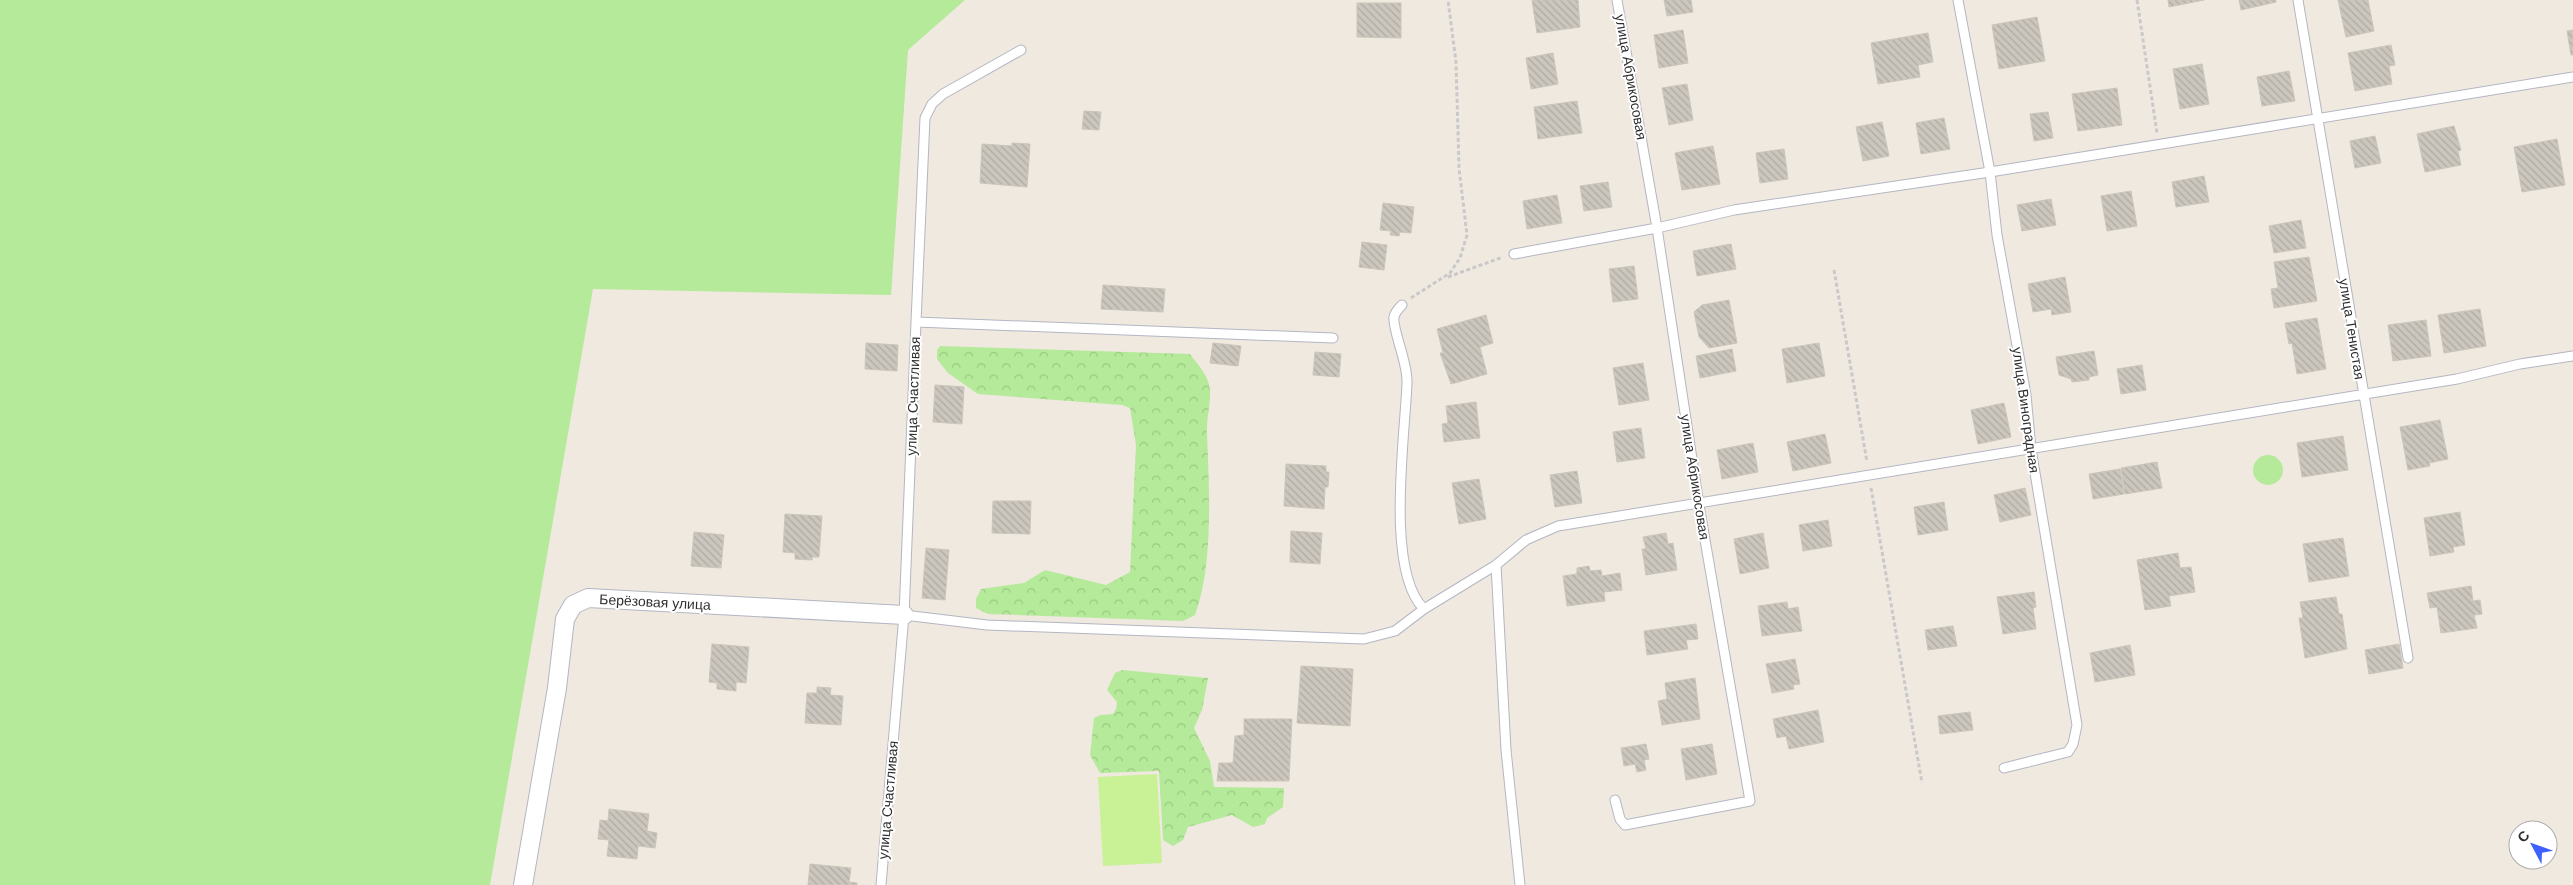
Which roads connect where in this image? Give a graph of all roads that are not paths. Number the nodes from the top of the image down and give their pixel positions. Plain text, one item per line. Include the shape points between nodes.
1 (1617, 0) edge
2 (1958, 0) edge
3 (2298, 0) edge
4 (1021, 50) dead end
5 (2573, 77) edge
6 (2319, 118) junction
7 (1990, 172) junction
8 (1657, 228) junction
9 (1514, 254) road end
10 (1402, 305) road end
11 (916, 322) junction
12 (1333, 338) dead end
13 (2573, 356) edge
14 (2362, 393) junction
15 (2031, 449) junction
16 (1698, 505) junction
17 (1496, 565) junction
18 (1424, 609) junction
19 (904, 615) junction
20 (2408, 658) dead end
21 (2004, 768) dead end
22 (1615, 800) dead end
23 (523, 885) edge
24 (881, 885) edge
25 (1520, 885) edge

1 - 8 lane, улица Абрикосовая
2 - 7 lane, улица Виноградная
3 - 6 lane, улица Тенистая
4 - 11 lane via 943,94 932,104 925,118
5 - 6 lane
6 - 7 lane
6 - 14 lane, улица Тенистая
7 - 8 lane via 1734,210
7 - 15 lane, улица Виноградная via 1997,235 2026,395
8 - 9 lane
8 - 16 lane, улица Абрикосовая
10 - 18 lane via 1395,313 1394,322 1407,368 1401,490 1403,551 1410,589
11 - 12 lane, улица Счастливая
11 - 19 lane, улица Счастливая
13 - 14 lane via 2457,379
14 - 15 lane
14 - 20 lane, улица Тенистая
15 - 16 lane
15 - 21 lane, улица Виноградная via 2077,733 2068,752
16 - 17 lane via 1558,526 1526,540
16 - 22 lane, улица Абрикосовая via 1750,801 1625,825
17 - 18 lane
17 - 25 lane via 1505,740
18 - 19 lane via 1395,631 1364,639 987,625
19 - 23 street, Берёзовая улица via 588,598 574,605 567,614 563,630 557,688
19 - 24 lane, улица Счастливая

